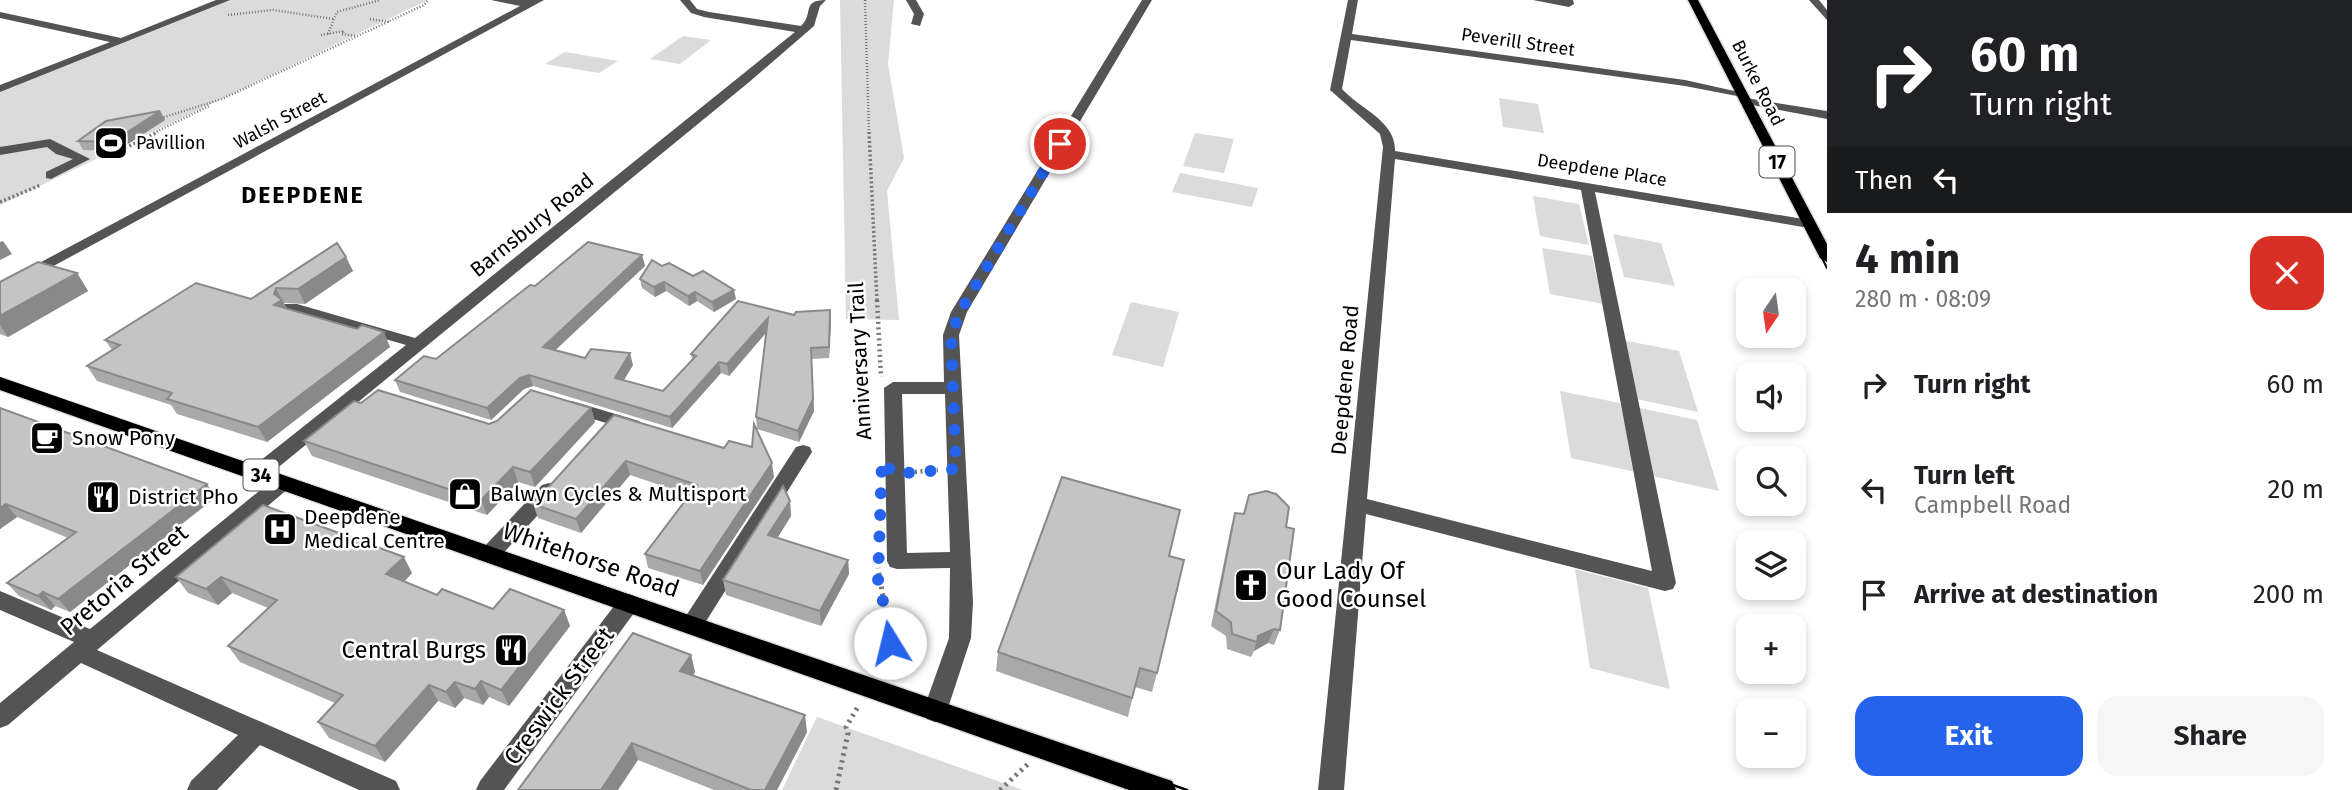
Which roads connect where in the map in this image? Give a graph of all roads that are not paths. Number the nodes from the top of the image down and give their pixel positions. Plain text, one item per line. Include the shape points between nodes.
1 (225, 0) edge
2 (496, 0) edge
3 (685, 0) edge
4 (821, 0) edge
5 (911, 0) edge
6 (1147, 0) edge
7 (1353, 0) edge
8 (1538, 0) edge
9 (1567, 0) edge
10 (1693, 0) edge
11 (1814, 0) edge
12 (534, 3) edge
13 (0, 15) edge
14 (1827, 17) edge
15 (916, 24) dead end
16 (804, 30) junction
17 (1346, 36) junction
18 (122, 41) junction
19 (0, 89) edge
20 (1743, 97) junction
21 (1826, 115) edge
22 (0, 151) edge
23 (1389, 154) junction
24 (51, 175) road end
25 (1587, 187) junction
26 (1809, 223) junction
27 (1827, 258) edge
28 (0, 290) edge
29 (291, 307) edge
30 (419, 344) junction
31 (0, 384) edge
32 (953, 388) junction
33 (555, 402) edge
34 (613, 419) junction
35 (647, 429) edge
36 (594, 440) edge
37 (803, 452) dead end
38 (566, 471) edge
39 (257, 474) junction
40 (282, 483) junction
41 (1357, 504) junction
42 (490, 554) junction
43 (960, 560) junction
44 (0, 600) edge
45 (629, 603) junction
46 (692, 625) junction
47 (86, 646) junction
48 (935, 711) junction
49 (0, 717) edge
50 (257, 732) junction
51 (200, 790) edge
52 (387, 790) edge
53 (489, 790) edge
54 (1163, 790) edge
55 (1331, 790) edge

1 - 18 street
2 - 12 street
3 - 16 street via 708,15
4 - 16 street, Barnsbury Road
5 - 15 street via 919,15
6 - 32 street via 960,312 951,335
7 - 17 street, Deepdene Road
8 - 9 street via 1569,4
10 - 20 main road, Burke Road / 17
11 - 14 street
12 - 28 street, Walsh Street
13 - 18 street
16 - 30 street, Barnsbury Road
17 - 20 street, Peverill Street via 1685,83
17 - 23 street, Deepdene Road via 1336,90 1380,127 1389,138
18 - 19 street
20 - 21 street, Peverill Street
20 - 26 main road, Burke Road / 17
22 - 24 street via 50,143 84,159
23 - 25 street, Deepdene Place
23 - 41 street, Deepdene Road
25 - 26 street, Deepdene Place
25 - 41 street via 1665,583
26 - 27 main road, Burke Road / 17
29 - 30 street
30 - 39 street, Barnsbury Road via 371,392
31 - 39 main road, Whitehorse Road / 34
32 - 43 street
32 - 43 street via 893,388 897,561
33 - 34 street
34 - 35 street
34 - 36 street
37 - 46 street
38 - 42 street
39 - 40 main road, Whitehorse Road / 34
40 - 42 main road, Whitehorse Road / 34
40 - 47 street, Pretoria Street
41 - 55 street, Deepdene Road
42 - 45 main road, Whitehorse Road / 34
43 - 48 street via 960,638
44 - 47 street
45 - 46 main road, Whitehorse Road / 34
45 - 53 street, Creswick Street
46 - 48 main road, Whitehorse Road / 34
47 - 49 street, Pretoria Street
47 - 50 street
48 - 54 main road, Whitehorse Road / 34
50 - 51 street
50 - 52 street

